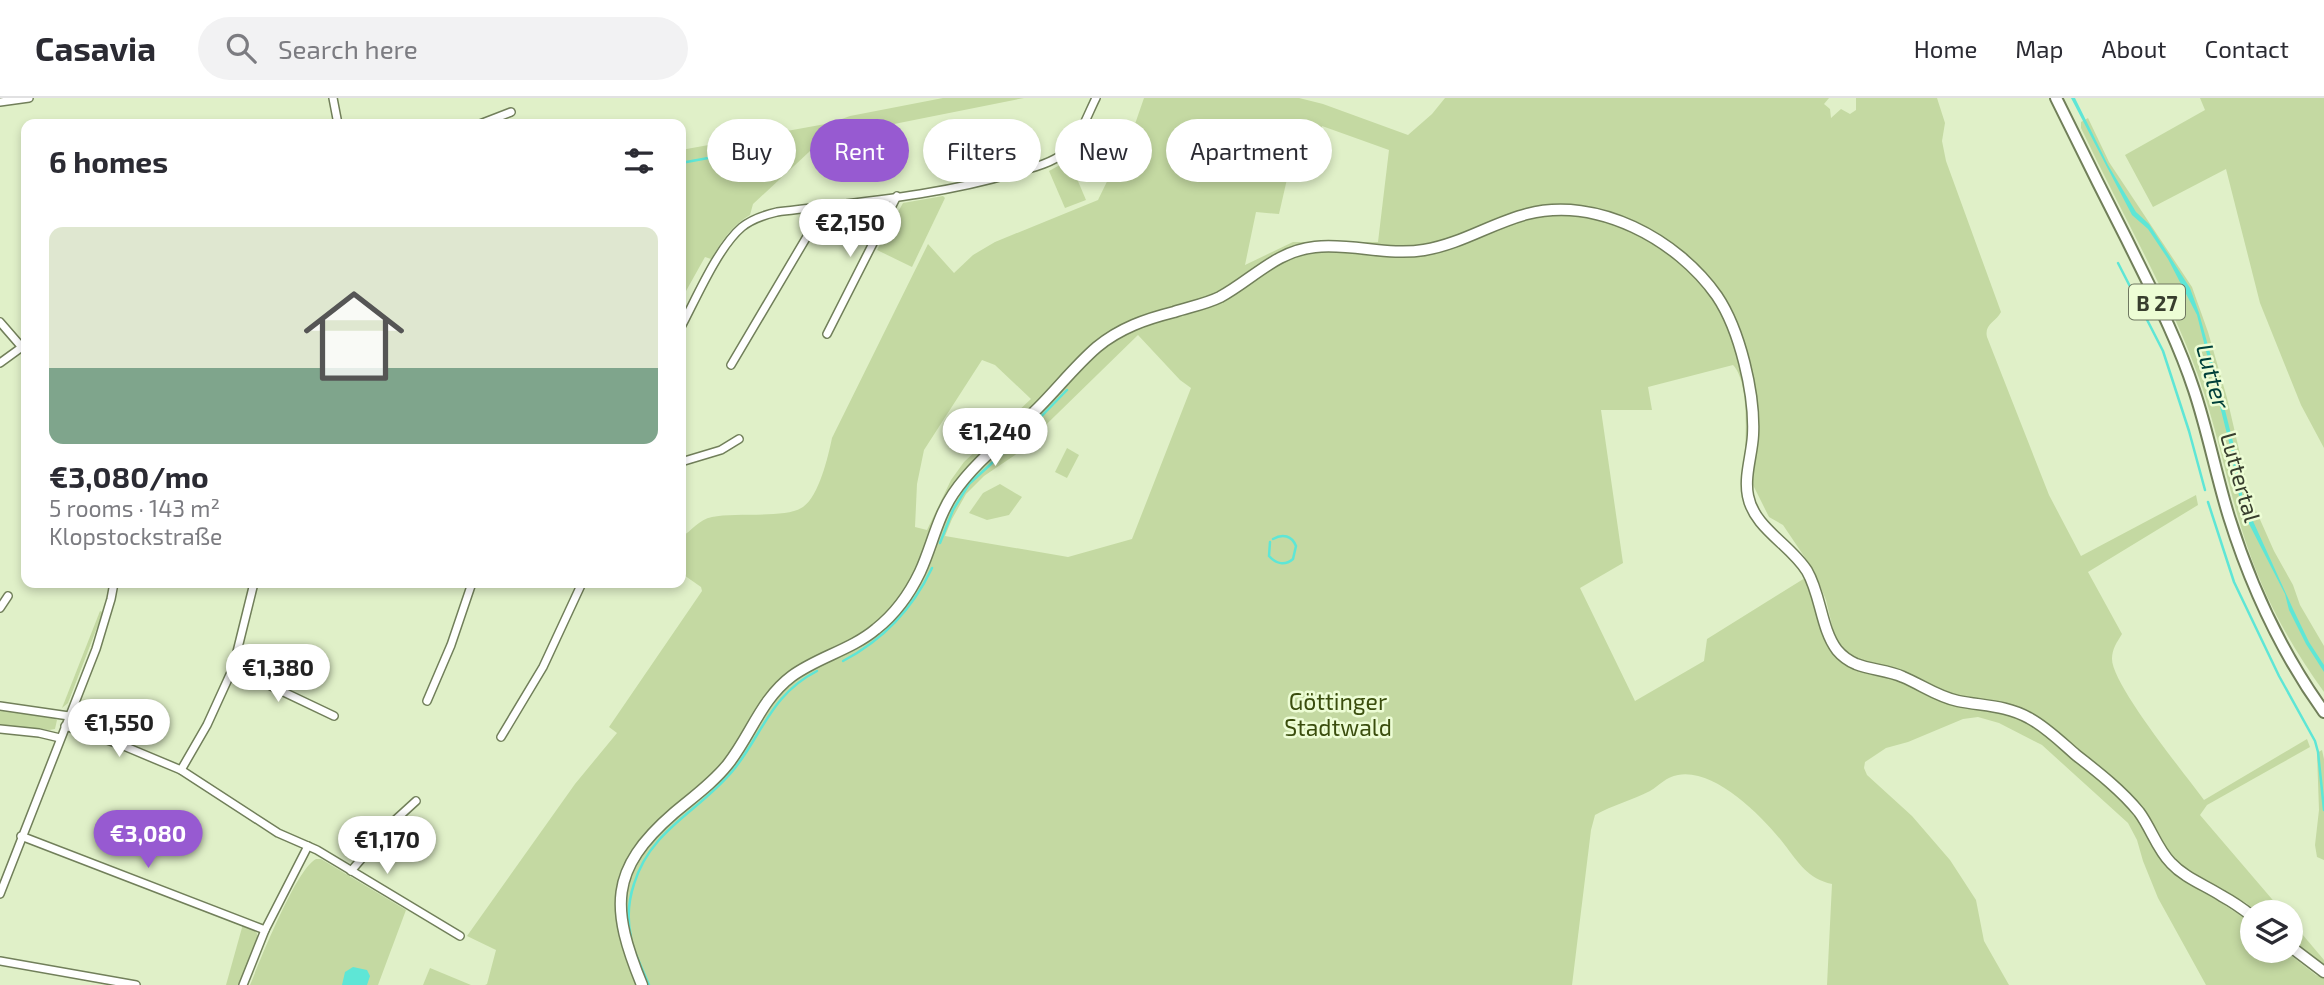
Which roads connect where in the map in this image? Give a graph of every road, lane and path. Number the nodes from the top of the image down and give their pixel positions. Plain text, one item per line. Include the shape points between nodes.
1 (29, 98) edge
2 (333, 98) edge
3 (1096, 98) edge
4 (2056, 98) edge
5 (17, 99) edge
6 (0, 102) edge
7 (511, 112) dead end
8 (337, 119) edge
9 (493, 119) edge
10 (897, 196) junction
11 (813, 207) junction
12 (686, 318) edge
13 (0, 322) edge
14 (827, 334) dead end
15 (21, 346) edge
16 (21, 351) edge
17 (0, 363) edge
18 (732, 365) dead end
19 (739, 439) dead end
20 (686, 461) edge
21 (113, 588) edge
22 (253, 588) edge
23 (470, 588) edge
24 (580, 588) edge
25 (8, 596) dead end
26 (0, 608) edge
27 (233, 668) junction
28 (427, 701) dead end
29 (0, 706) edge
30 (2324, 712) edge
31 (69, 716) junction
32 (334, 716) dead end
33 (65, 726) junction
34 (0, 729) edge
35 (501, 737) dead end
36 (60, 738) junction
37 (181, 770) junction
38 (416, 801) dead end
39 (21, 836) junction
40 (308, 846) junction
41 (351, 871) junction
42 (0, 894) edge
43 (2240, 908) edge
44 (265, 930) junction
45 (460, 936) dead end
46 (2303, 956) edge
47 (0, 961) edge
48 (2324, 972) edge
49 (136, 985) edge
50 (243, 985) edge
51 (642, 985) edge

1 - 5 street
2 - 8 street
3 - 10 street via 1074,141 1050,161 967,187
4 - 30 main road, Luttertal / B 27 via 2180,354 2229,517 2262,606 2286,654
5 - 6 street
7 - 9 street
10 - 11 street
10 - 14 street
11 - 12 street via 765,215 740,228
11 - 18 street via 813,228
13 - 15 street
16 - 17 street
19 - 20 street
21 - 31 street
22 - 27 street
23 - 28 street
24 - 35 street via 543,667
25 - 26 street
27 - 32 street
27 - 37 street
29 - 31 street
31 - 33 street
33 - 36 street
33 - 37 street
34 - 36 street
36 - 39 street
37 - 40 street via 278,833
38 - 41 street
39 - 42 street
39 - 44 street
40 - 41 street
40 - 44 street
41 - 45 street
43 - 51 street via 2179,871 2127,799 2031,719 2007,709 1951,700 1900,675 1861,666 1842,655 1830,636 1807,571 1758,518 1748,499 1753,435 1749,392 1736,337 1717,297 1684,260 1647,234 1611,219 1558,209 1522,215 1425,250 1335,246 1300,250 1268,264 1220,297 1132,325 1100,344 967,476 947,503 915,582 889,617 851,646 802,669 780,686 724,769 660,825 637,853 621,892 620,919
44 - 50 street
46 - 48 street
47 - 49 street

